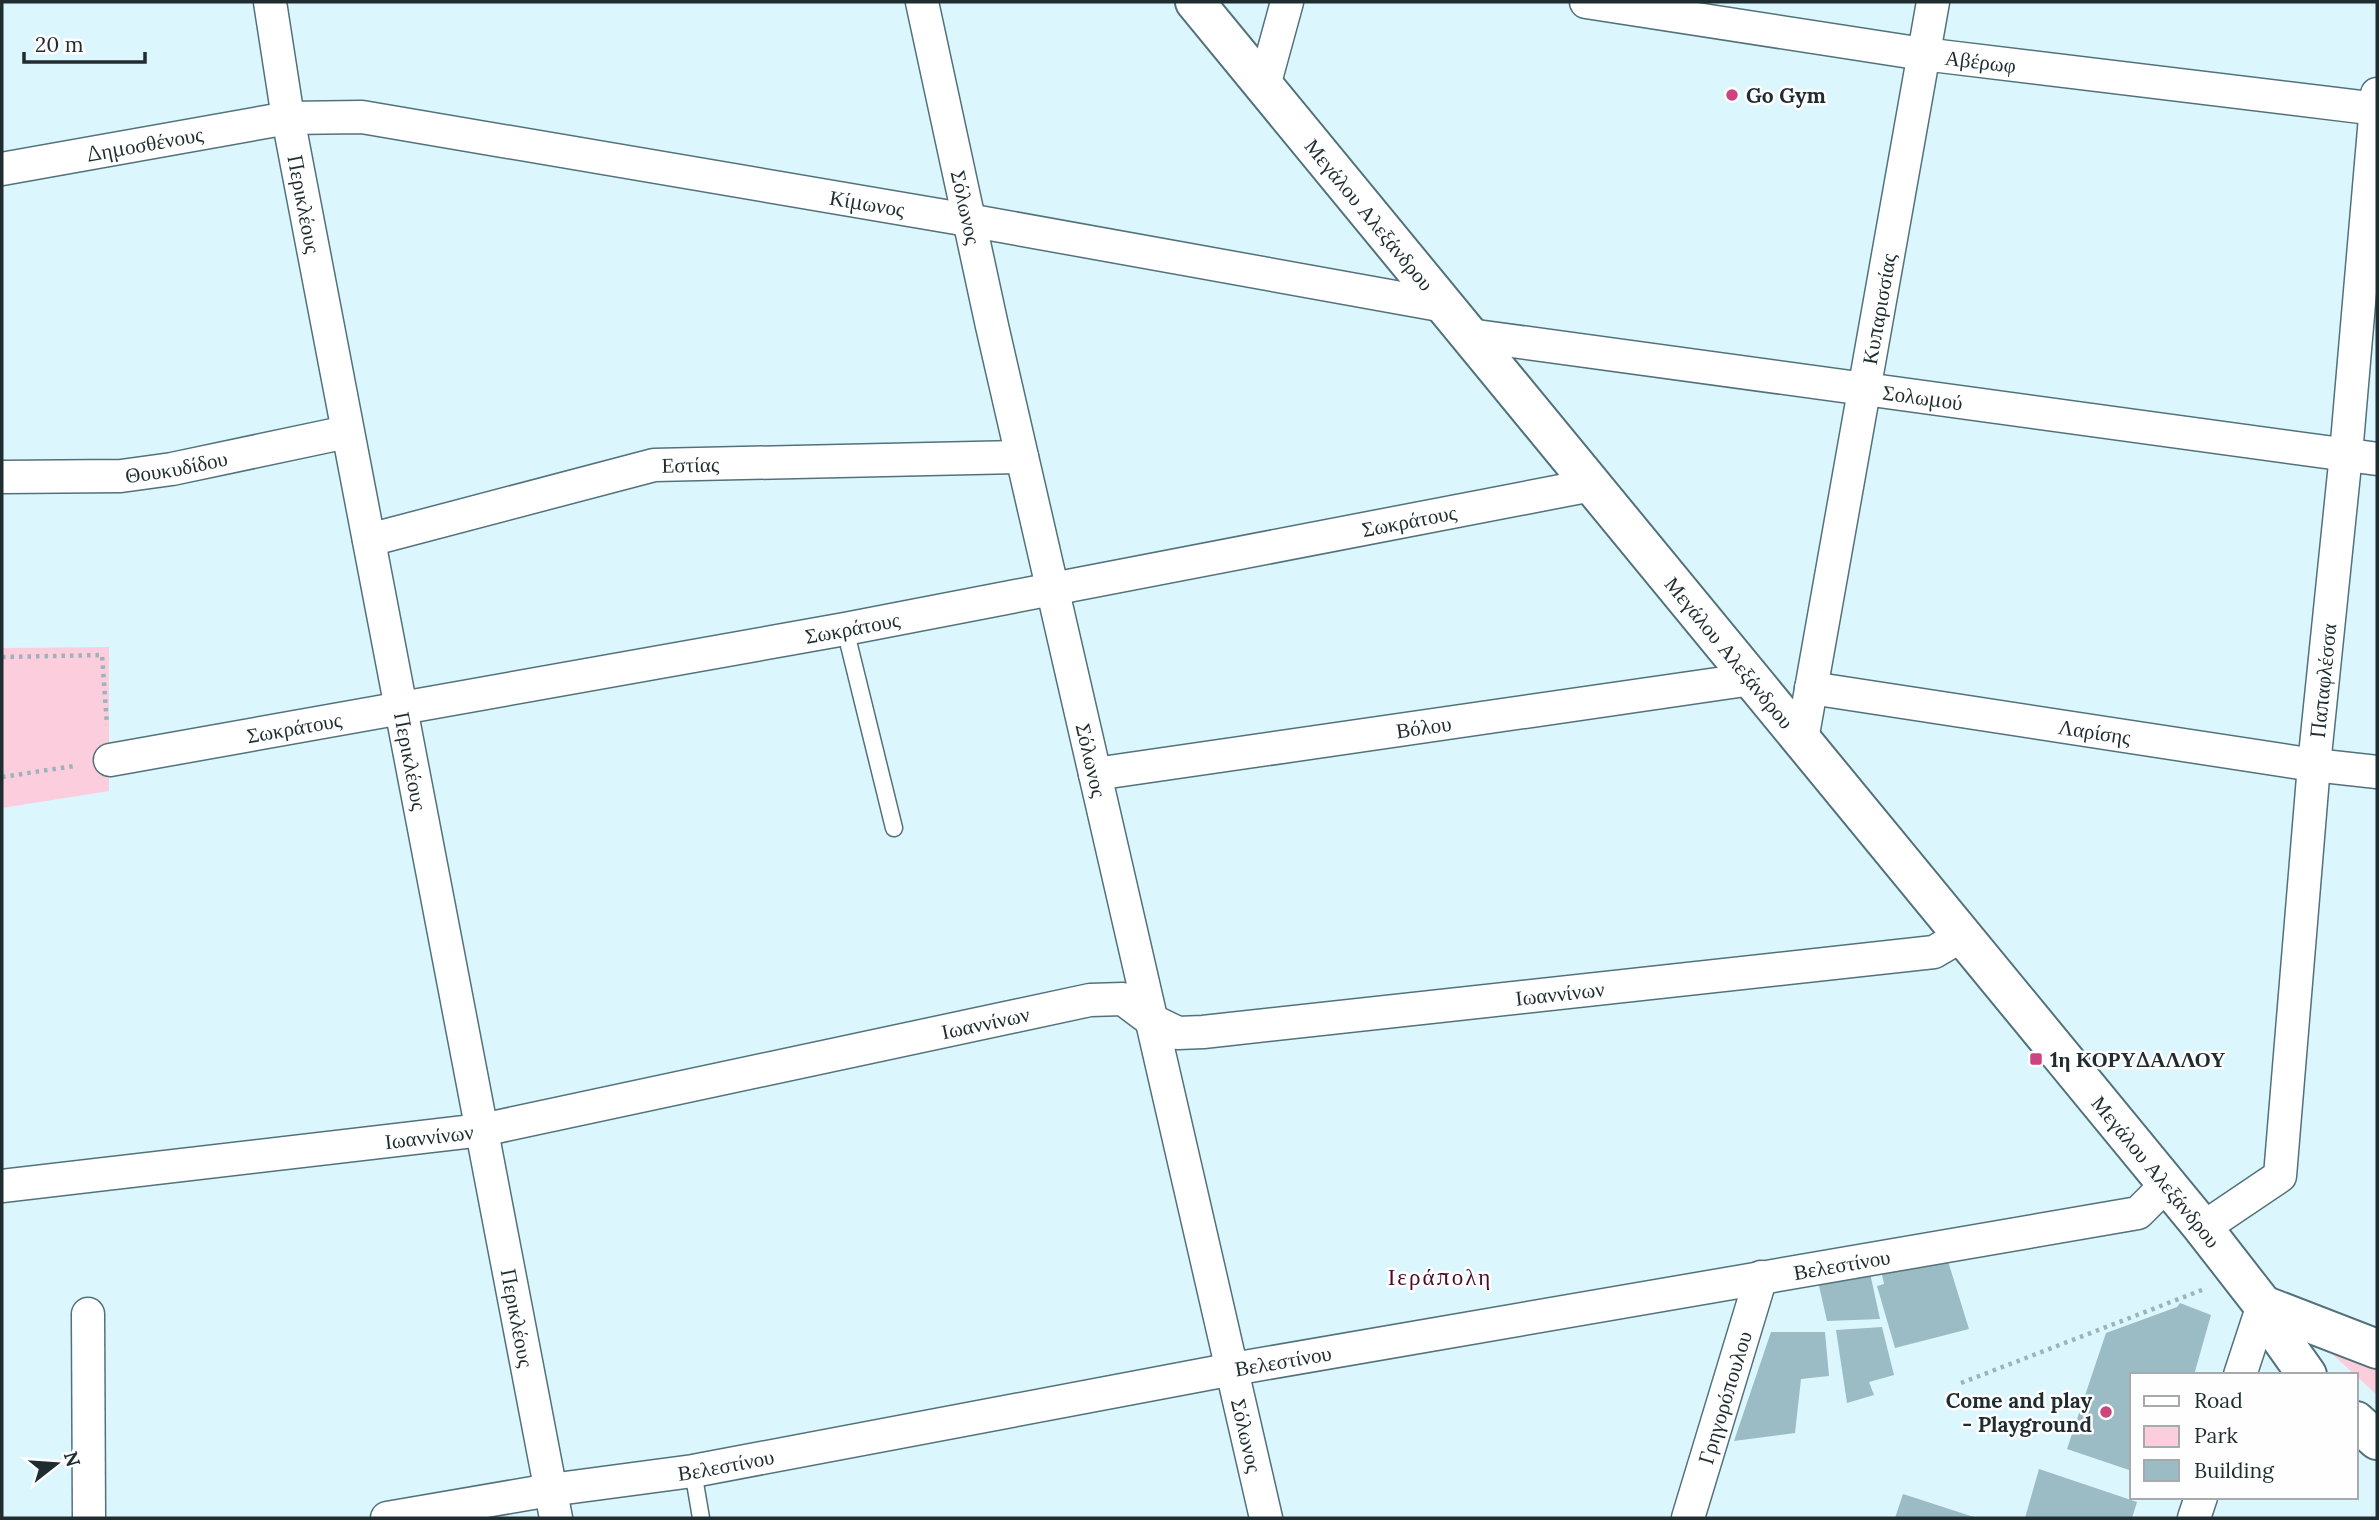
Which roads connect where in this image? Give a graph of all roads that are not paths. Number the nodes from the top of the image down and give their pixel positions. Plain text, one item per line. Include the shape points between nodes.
1 (270, 2) edge
2 (922, 2) edge
3 (1195, 2) edge
4 (1287, 2) edge
5 (1586, 2) edge
6 (1933, 2) edge
7 (1923, 54) junction
8 (1264, 86) junction
9 (2376, 104) edge
10 (288, 118) junction
11 (2, 169) edge
12 (968, 220) junction
13 (1445, 306) junction
14 (1469, 335) junction
15 (1865, 388) junction
16 (347, 432) junction
17 (2346, 454) junction
18 (1022, 457) junction
19 (2377, 459) edge
20 (2, 477) edge
21 (1592, 485) junction
22 (369, 540) junction
23 (1053, 588) junction
24 (845, 629) junction
25 (1752, 679) junction
26 (1811, 688) junction
27 (401, 709) junction
28 (1802, 740) junction
29 (110, 760) road end
30 (2314, 765) junction
31 (2377, 772) edge
32 (1095, 774) junction
33 (894, 828) dead end
34 (1963, 935) junction
35 (1151, 1020) junction
36 (482, 1130) junction
37 (2167, 1184) junction
38 (2, 1186) edge
39 (2203, 1228) junction
40 (1761, 1277) junction
41 (2263, 1305) junction
42 (88, 1314) dead end
43 (2377, 1349) edge
44 (1233, 1369) junction
45 (2241, 1373) edge
46 (2306, 1373) edge
47 (2358, 1423) edge
48 (2377, 1440) edge
49 (692, 1471) junction
50 (2200, 1499) edge
51 (553, 1504) edge
52 (89, 1518) edge
53 (387, 1518) edge
54 (701, 1518) edge
55 (1266, 1518) edge
56 (1688, 1518) edge
57 (2194, 1518) edge

1 - 10 street, Περικλέους
2 - 12 street, Σόλωνος
3 - 8 street, Μεγάλου Αλεξάνδρου
4 - 8 street
5 - 7 street, Αβέρωφ
6 - 7 street, Κυπαρισσίας
7 - 9 street, Αβέρωφ
7 - 15 street, Κυπαρισσίας
8 - 13 street, Μεγάλου Αλεξάνδρου
9 - 17 street, Παπαφλέσσα
10 - 11 street, Δημοσθένους
10 - 12 street, Κίμωνος via 362,117
10 - 16 street, Περικλέους
12 - 13 street, Κίμωνος
12 - 18 street, Σόλωνος
13 - 14 street, Μεγάλου Αλεξάνδρου
14 - 15 street, Σολωμού
14 - 21 street, Μεγάλου Αλεξάνδρου
15 - 17 street, Σολωμού
15 - 26 street, Κυπαρισσίας
16 - 20 street, Θουκυδίδου via 172,469 121,475
16 - 22 street, Περικλέους
17 - 19 street, Σολωμού
17 - 30 street, Παπαφλέσσα
18 - 22 street, Εστίας via 654,465
18 - 23 street, Σόλωνος
21 - 23 street, Σωκράτους
21 - 25 street, Μεγάλου Αλεξάνδρου
22 - 27 street, Περικλέους
23 - 24 street, Σωκράτους
23 - 32 street, Σόλωνος
24 - 27 street, Σωκράτους
24 - 33 lane
25 - 28 street, Μεγάλου Αλεξάνδρου
25 - 32 street, Βόλου
26 - 28 street, Κυπαρισσίας
26 - 30 street, Λαρίσης
27 - 29 street, Σωκράτους
27 - 36 street, Περικλέους
28 - 34 street, Μεγάλου Αλεξάνδρου
30 - 31 street, Λαρίσης
30 - 39 street, Παπαφλέσσα via 2280,1176
32 - 35 street, Σόλωνος
34 - 35 street, Ιωαννίνων via 1934,952 1217,1031 1178,1032
34 - 37 street, Μεγάλου Αλεξάνδρου
35 - 36 street, Ιωαννίνων via 1124,999 1090,1000
35 - 44 street, Σόλωνος
36 - 38 street, Ιωαννίνων
36 - 51 street, Περικλέους
37 - 39 street, Μεγάλου Αλεξάνδρου
37 - 40 street, Βελεστίνου via 2138,1213
39 - 41 street, Μεγάλου Αλεξάνδρου
40 - 44 street, Βελεστίνου
40 - 56 street, Γρηγορόπουλου
41 - 43 street
41 - 45 street
41 - 46 street, Μεγάλου Αλεξάνδρου
42 - 52 street
44 - 49 street, Βελεστίνου
44 - 55 street, Σόλωνος
47 - 48 street
49 - 51 street, Βελεστίνου
49 - 54 lane
50 - 57 street
51 - 53 street, Βελεστίνου

